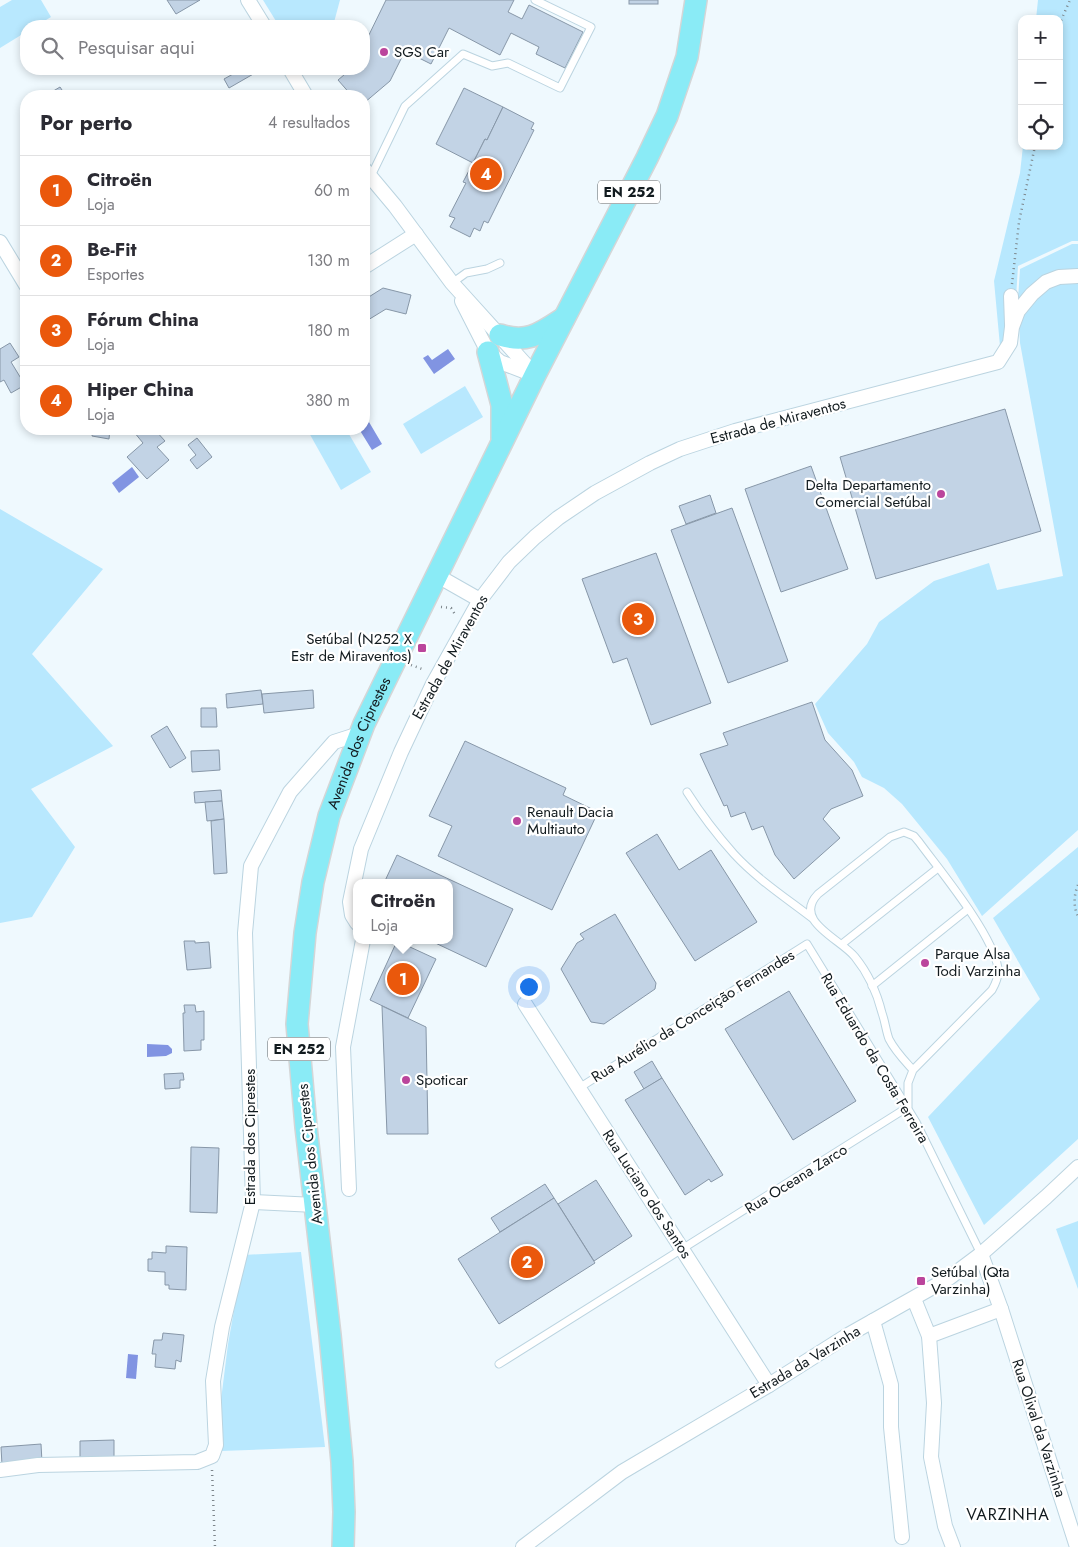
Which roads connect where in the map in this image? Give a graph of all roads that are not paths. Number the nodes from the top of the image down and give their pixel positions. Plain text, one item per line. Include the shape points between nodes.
1 (248, 0) edge
2 (535, 0) edge
3 (696, 0) edge
4 (260, 20) edge
5 (294, 75) edge
6 (302, 90) edge
7 (370, 168) edge
8 (370, 177) edge
9 (416, 234) junction
10 (0, 242) edge
11 (370, 263) edge
12 (500, 263) dead end
13 (20, 275) edge
14 (1078, 276) edge
15 (452, 283) junction
16 (1011, 296) road end
17 (564, 318) junction
18 (1012, 327) junction
19 (494, 344) junction
20 (535, 375) junction
21 (502, 443) junction
22 (436, 575) junction
23 (480, 600) junction
24 (359, 734) junction
25 (687, 792) dead end
26 (938, 868) junction
27 (355, 879) edge
28 (353, 888) edge
29 (968, 909) junction
30 (353, 917) edge
31 (812, 918) junction
32 (362, 944) edge
33 (806, 944) joint
34 (842, 944) junction
35 (872, 986) junction
36 (525, 1004) dead end
37 (913, 1070) junction
38 (579, 1088) junction
39 (908, 1107) junction
40 (1078, 1167) edge
41 (349, 1189) dead end
42 (253, 1202) junction
43 (314, 1205) junction
44 (683, 1250) junction
45 (981, 1254) junction
46 (914, 1299) junction
47 (1001, 1309) junction
48 (873, 1321) junction
49 (929, 1336) junction
50 (500, 1364) dead end
51 (769, 1385) junction
52 (0, 1470) edge
53 (902, 1537) dead end
54 (343, 1545) edge
55 (523, 1547) edge
56 (952, 1547) edge
57 (1077, 1547) edge

1 - 4 street
2 - 7 lane via 590,28 560,88 508,63 492,66 462,54 406,106
3 - 17 main road, EN 252 via 687,57 667,116
5 - 6 street
8 - 9 street
9 - 11 street
9 - 15 street
10 - 13 street
12 - 15 lane via 466,273
14 - 18 street via 1046,282 1018,312
15 - 19 street
15 - 19 street
16 - 18 street
17 - 19 main road via 532,337
17 - 20 main road, EN 252
18 - 23 street, Estrada de Miraventos via 1010,343 998,362 735,431 680,449 650,463 558,518 509,562
19 - 20 street
19 - 20 street via 500,362
19 - 21 main road via 502,405
20 - 21 main road, EN 252
21 - 22 main road, EN 252
22 - 23 street
22 - 24 main road, Avenida dos Ciprestes / EN 252
23 - 27 street, Estrada de Miraventos via 401,752 361,849
24 - 42 street, Estrada dos Ciprestes via 334,742 290,792 251,866 245,933
24 - 43 main road, Avenida dos Ciprestes / EN 252 via 330,816 313,882 305,933 297,1024
25 - 31 lane via 735,855
26 - 29 lane
26 - 31 lane via 914,836 904,832 895,834 818,894 812,904
26 - 34 lane
28 - 30 street, Estrada de Miraventos via 350,902
29 - 35 lane
29 - 37 lane via 993,951 998,968 997,980 992,990
31 - 34 lane via 815,924
32 - 41 street via 342,1047
33 - 38 lane, Rua Aurélio da Conceição Fernandes
33 - 39 lane, Rua Eduardo da Costa Ferreira
34 - 35 lane via 855,956
35 - 37 lane via 889,1037
36 - 38 street, Rua Luciano dos Santos
37 - 39 lane via 908,1083
38 - 44 street, Rua Luciano dos Santos
39 - 44 lane, Rua Oceana Zarco
39 - 45 lane, Rua Eduardo da Costa Ferreira
40 - 45 street, Estrada da Varzinha
42 - 43 street
42 - 52 street, Estrada dos Ciprestes via 222,1326 213,1381 216,1445 212,1456 197,1462 38,1465
43 - 54 main road, Avenida dos Ciprestes / EN 252 via 342,1462
44 - 50 lane, Rua Oceana Zarco
44 - 51 street, Rua Luciano dos Santos
45 - 46 street, Estrada da Varzinha
45 - 47 street, Rua Olival da Varzinha
46 - 48 street, Estrada da Varzinha
46 - 49 street
47 - 49 street
47 - 57 street, Rua Olival da Varzinha
48 - 51 street, Estrada da Varzinha
48 - 53 street via 891,1385
49 - 56 street via 934,1403 931,1456
51 - 55 street, Estrada da Varzinha via 622,1472

